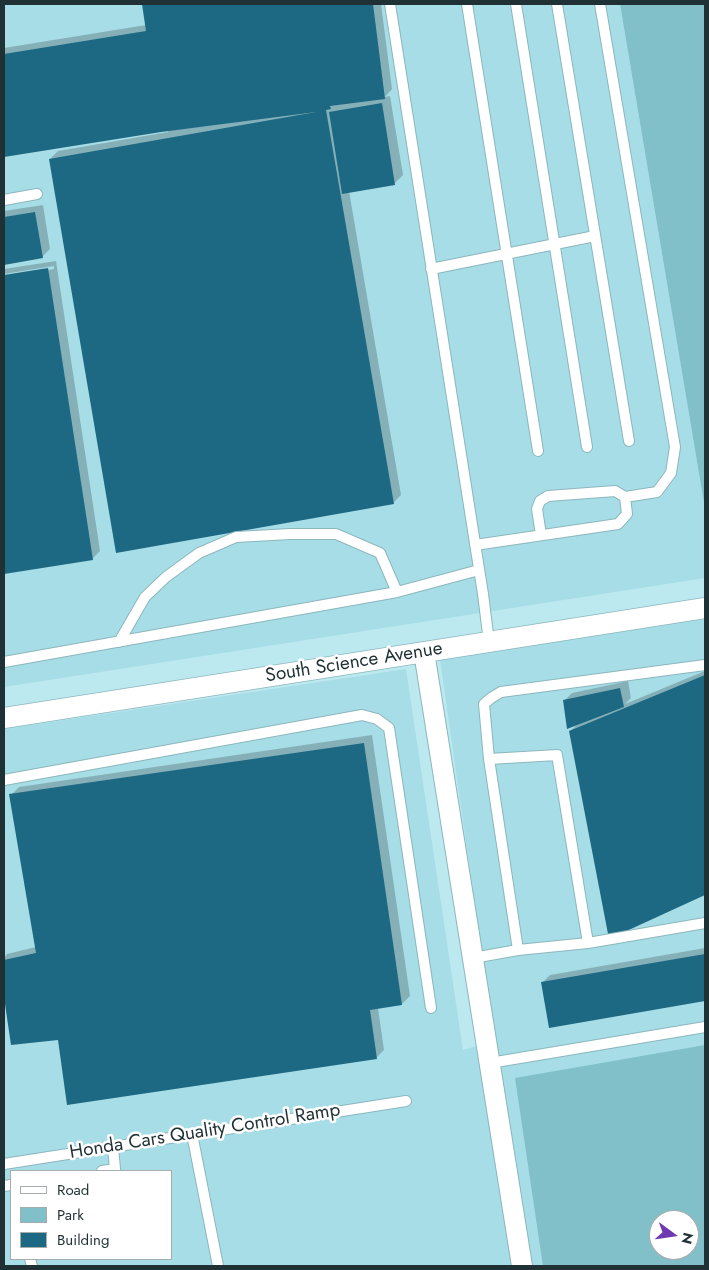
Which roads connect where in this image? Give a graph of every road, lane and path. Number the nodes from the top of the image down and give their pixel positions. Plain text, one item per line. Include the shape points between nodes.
1 (390, 4) edge
2 (467, 4) edge
3 (516, 4) edge
4 (557, 4) edge
5 (600, 4) edge
6 (37, 194) dead end
7 (4, 200) edge
8 (595, 236) junction
9 (555, 244) junction
10 (507, 254) junction
11 (431, 269) junction
12 (628, 441) dead end
13 (587, 448) dead end
14 (538, 451) dead end
15 (625, 497) junction
16 (541, 535) junction
17 (475, 545) junction
18 (478, 570) junction
19 (397, 592) junction
20 (705, 608) edge
21 (119, 642) junction
22 (489, 642) junction
23 (424, 652) junction
24 (4, 662) edge
25 (705, 665) edge
26 (4, 718) edge
27 (488, 759) junction
28 (4, 780) edge
29 (705, 923) edge
30 (588, 943) junction
31 (518, 950) junction
32 (473, 958) junction
33 (431, 1008) dead end
34 (705, 1027) edge
35 (490, 1063) junction
36 (406, 1101) dead end
37 (192, 1134) junction
38 (112, 1147) junction
39 (9, 1166) edge
40 (108, 1170) edge
41 (218, 1266) edge
42 (522, 1266) edge

1 - 11 lane
2 - 10 lane
3 - 9 lane
4 - 8 lane
5 - 15 lane via 676,447 671,474 657,492
6 - 7 lane
8 - 9 lane
8 - 12 lane
9 - 10 lane
9 - 13 lane
10 - 11 lane
10 - 14 lane
11 - 17 lane
15 - 16 lane via 627,514 618,524
15 - 16 lane via 615,491 548,496 540,501 537,508
16 - 17 lane
17 - 18 lane
18 - 19 lane
18 - 22 lane
19 - 21 lane
19 - 21 lane via 380,553 336,534 236,537 199,553 166,577 145,597
20 - 22 street, South Science Avenue
21 - 24 lane
22 - 23 street, South Science Avenue
23 - 26 street, South Science Avenue
23 - 32 street
25 - 27 lane via 501,692 484,704
27 - 30 lane via 557,756
27 - 31 lane
28 - 33 lane via 362,715 377,719 389,728
29 - 30 lane
30 - 31 lane
31 - 32 lane
32 - 35 street
34 - 35 lane
35 - 42 street
36 - 37 lane, Honda Cars Quality Control Ramp
37 - 38 lane, Honda Cars Quality Control Ramp
37 - 41 lane
38 - 39 lane, Honda Cars Quality Control Ramp
38 - 40 lane via 115,1169

